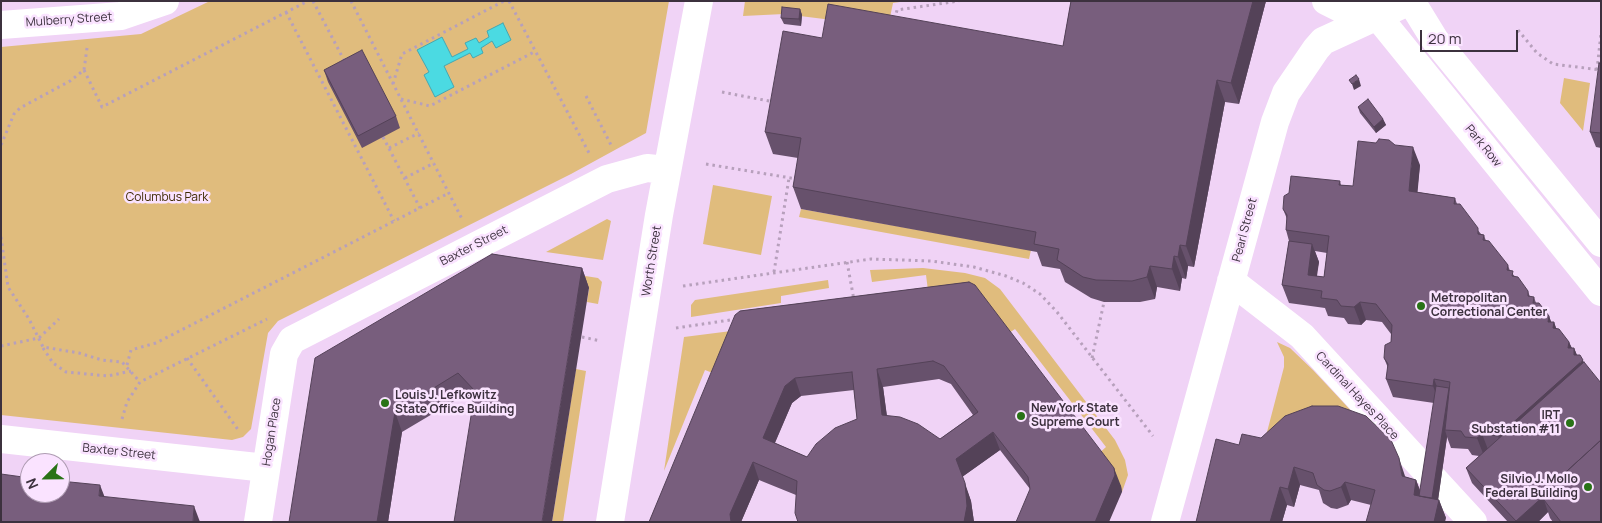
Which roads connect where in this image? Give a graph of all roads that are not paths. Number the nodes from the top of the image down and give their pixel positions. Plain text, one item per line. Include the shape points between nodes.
1 (165, 1) edge
2 (700, 1) edge
3 (1326, 1) edge
4 (1410, 1) edge
5 (1371, 9) edge
6 (1, 25) edge
7 (667, 170) junction
8 (1601, 243) edge
9 (1231, 282) junction
10 (1601, 292) edge
11 (288, 343) joint
12 (1, 439) edge
13 (266, 468) junction
14 (258, 522) edge
15 (610, 522) edge
16 (1165, 522) edge
17 (1473, 522) edge

1 - 6 street, Mulberry Street via 121,16
2 - 7 street, Worth Street
3 - 5 street via 1350,13
4 - 5 street, Pearl Street
4 - 8 street via 1436,40
5 - 9 street, Pearl Street via 1323,41 1286,93
5 - 10 street, Park Row
7 - 11 street, Baxter Street via 647,168 607,179 296,336
7 - 15 street, Worth Street
9 - 16 street, Pearl Street
9 - 17 street, Cardinal Hayes Place via 1302,336
11 - 13 street, Hogan Place
12 - 13 street, Baxter Street
13 - 14 street, Hogan Place

